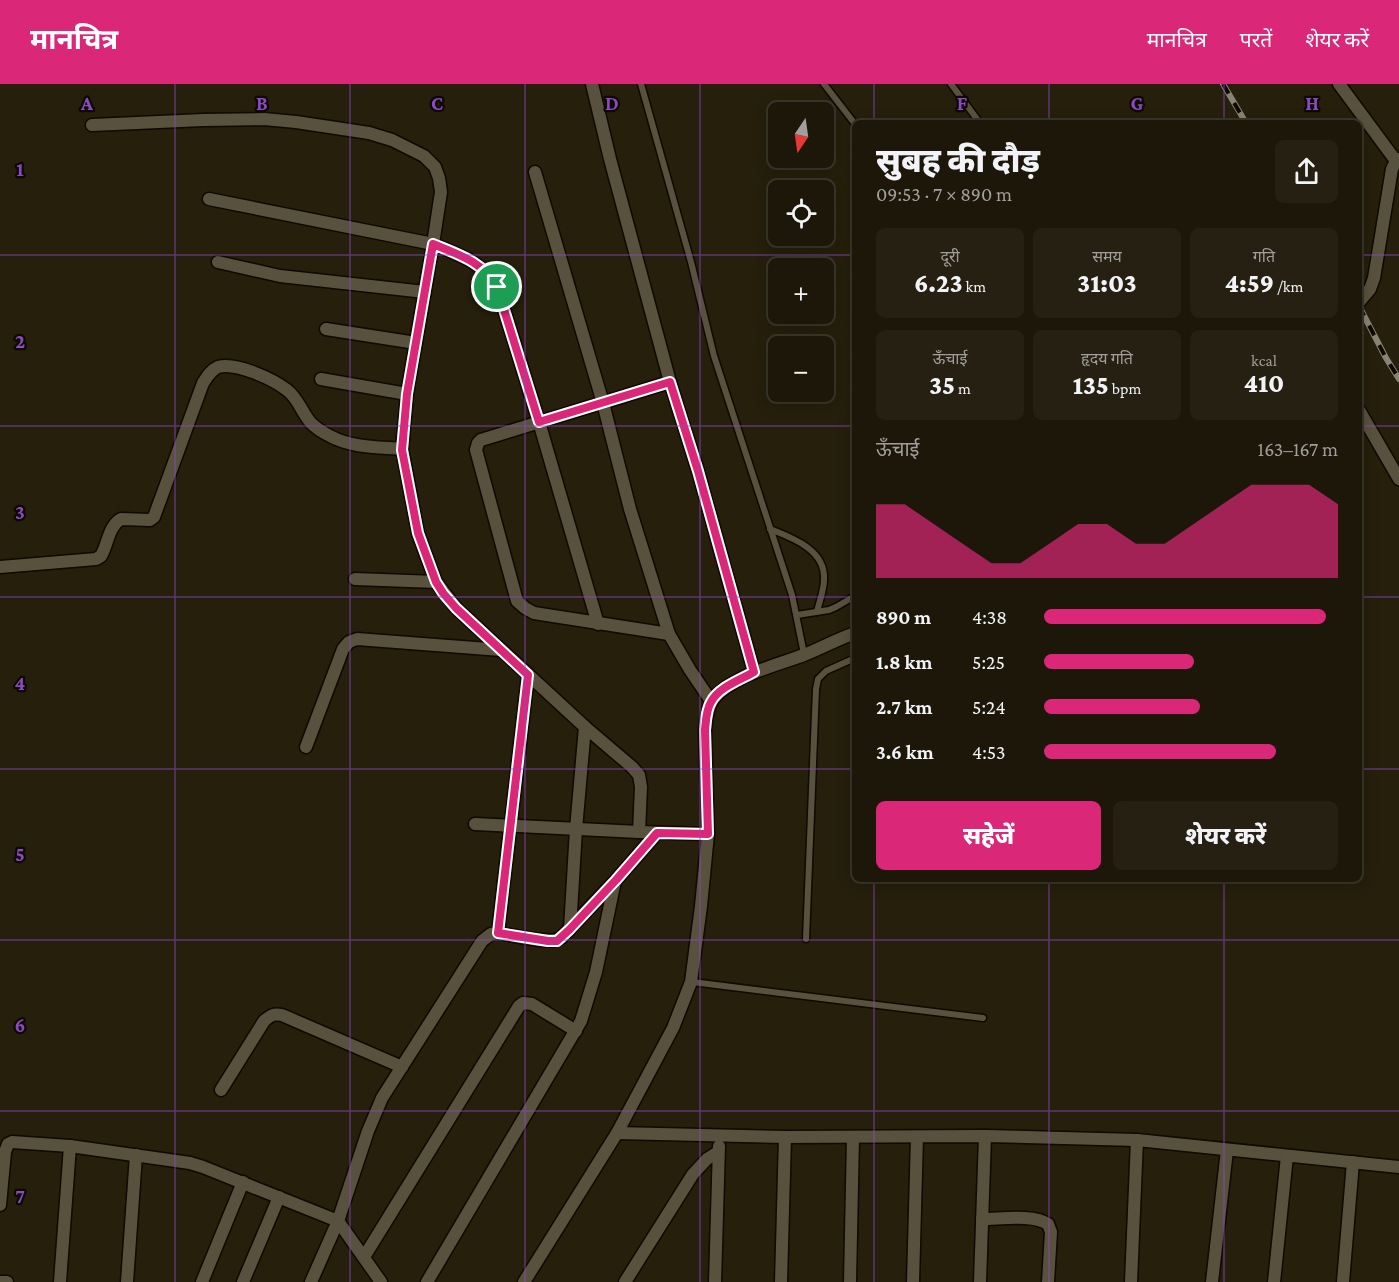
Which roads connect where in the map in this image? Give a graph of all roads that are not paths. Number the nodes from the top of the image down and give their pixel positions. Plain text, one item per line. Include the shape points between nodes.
1 (592, 84) edge
2 (641, 84) edge
3 (824, 84) edge
4 (951, 84) edge
5 (1340, 84) edge
6 (852, 120) edge
7 (978, 120) edge
8 (92, 125) dead end
9 (1398, 160) edge
10 (535, 172) dead end
11 (209, 199) dead end
12 (433, 244) junction
13 (218, 262) dead end
14 (425, 292) junction
15 (1362, 298) edge
16 (326, 329) dead end
17 (416, 343) junction
18 (321, 379) dead end
19 (670, 382) junction
20 (407, 394) junction
21 (603, 404) junction
22 (1362, 415) edge
23 (539, 422) junction
24 (402, 450) junction
25 (1399, 479) edge
26 (770, 529) junction
27 (0, 567) edge
28 (355, 579) dead end
29 (436, 582) junction
30 (852, 598) edge
31 (817, 612) junction
32 (797, 615) junction
33 (598, 624) junction
34 (669, 634) junction
35 (852, 634) edge
36 (501, 650) junction
37 (804, 654) junction
38 (852, 659) edge
39 (754, 672) junction
40 (528, 675) junction
41 (711, 702) junction
42 (585, 727) junction
43 (306, 747) dead end
44 (475, 824) dead end
45 (510, 825) junction
46 (576, 829) junction
47 (639, 832) junction
48 (657, 833) junction
49 (703, 834) junction
50 (616, 880) junction
51 (570, 929) junction
52 (498, 933) junction
53 (806, 939) dead end
54 (691, 982) junction
55 (983, 1018) dead end
56 (576, 1031) junction
57 (402, 1067) junction
58 (221, 1090) dead end
59 (617, 1133) junction
60 (719, 1136) junction
61 (985, 1136) junction
62 (785, 1137) junction
63 (854, 1137) junction
64 (917, 1137) junction
65 (1137, 1140) junction
66 (70, 1146) junction
67 (1227, 1150) junction
68 (718, 1152) junction
69 (136, 1155) junction
70 (1287, 1156) junction
71 (1353, 1162) junction
72 (1399, 1167) edge
73 (243, 1182) junction
74 (279, 1197) junction
75 (0, 1204) edge
76 (982, 1219) junction
77 (338, 1221) junction
78 (364, 1257) junction
79 (0, 1281) edge
80 (7, 1282) edge
81 (60, 1282) edge
82 (127, 1282) edge
83 (202, 1282) edge
84 (243, 1282) edge
85 (310, 1282) edge
86 (380, 1282) edge
87 (427, 1282) edge
88 (524, 1282) edge
89 (625, 1282) edge
90 (714, 1282) edge
91 (781, 1282) edge
92 (849, 1282) edge
93 (913, 1282) edge
94 (980, 1282) edge
95 (1048, 1282) edge
96 (1131, 1282) edge
97 (1212, 1282) edge
98 (1274, 1282) edge
99 (1343, 1282) edge

1 - 19 street
2 - 26 lane via 714,356
3 - 6 lane
4 - 7 lane
5 - 9 street
8 - 12 street via 264,119 369,133 392,140 424,156 435,167 441,192
9 - 15 street via 1392,170 1374,278
10 - 21 street
11 - 12 street
12 - 14 street
12 - 23 street via 467,258 487,272 497,287
13 - 14 street via 280,276
14 - 17 street
16 - 17 street
17 - 20 street
18 - 20 street
19 - 21 street
19 - 39 street
20 - 24 street
21 - 23 street
21 - 34 street via 630,509
22 - 25 street
23 - 33 street
23 - 33 street via 481,440 476,450 517,601 534,613
24 - 27 street via 356,445 332,437 312,424 287,390 243,369 220,366 203,383 154,517 117,521 104,552 96,559
24 - 29 street via 418,533
26 - 31 lane via 803,543 821,563 825,577
26 - 32 lane
28 - 29 street
29 - 36 street via 456,608
30 - 31 lane
31 - 32 lane
32 - 37 lane
33 - 34 street
34 - 41 street
35 - 37 street
36 - 40 street
36 - 43 street via 357,639 349,642
37 - 39 street
38 - 53 lane via 826,671 818,679 816,689
39 - 41 street via 722,690
40 - 42 street
40 - 45 street
41 - 49 street via 705,730
42 - 46 street
42 - 47 street via 639,775
44 - 45 street
45 - 46 street
45 - 52 street
46 - 47 street
46 - 51 street
47 - 48 street
48 - 49 street
48 - 50 street
49 - 54 street via 701,906
50 - 51 street
50 - 56 street via 596,972
51 - 52 street via 553,941
52 - 57 street via 482,941
54 - 55 lane
54 - 59 street via 673,1028
56 - 78 street via 532,1004 519,1006
56 - 87 street
57 - 58 street via 277,1014 264,1021
57 - 77 street via 374,1114
59 - 60 street
59 - 88 street
60 - 62 street
60 - 68 street
61 - 64 street
61 - 65 street
61 - 76 street
62 - 63 street
62 - 91 street
63 - 64 street
63 - 92 street
64 - 93 street
65 - 67 street
65 - 96 street
66 - 69 street
66 - 75 street via 8,1144
66 - 81 street
67 - 70 street
67 - 97 street
68 - 89 street via 693,1174
68 - 90 street
69 - 73 street via 190,1163
69 - 82 street
70 - 71 street
70 - 98 street
71 - 72 street
71 - 99 street
73 - 74 street
73 - 83 street
74 - 77 street
74 - 84 street
76 - 94 street
76 - 95 street via 1032,1219 1048,1224
77 - 78 street
77 - 85 street
78 - 86 street
79 - 80 street

